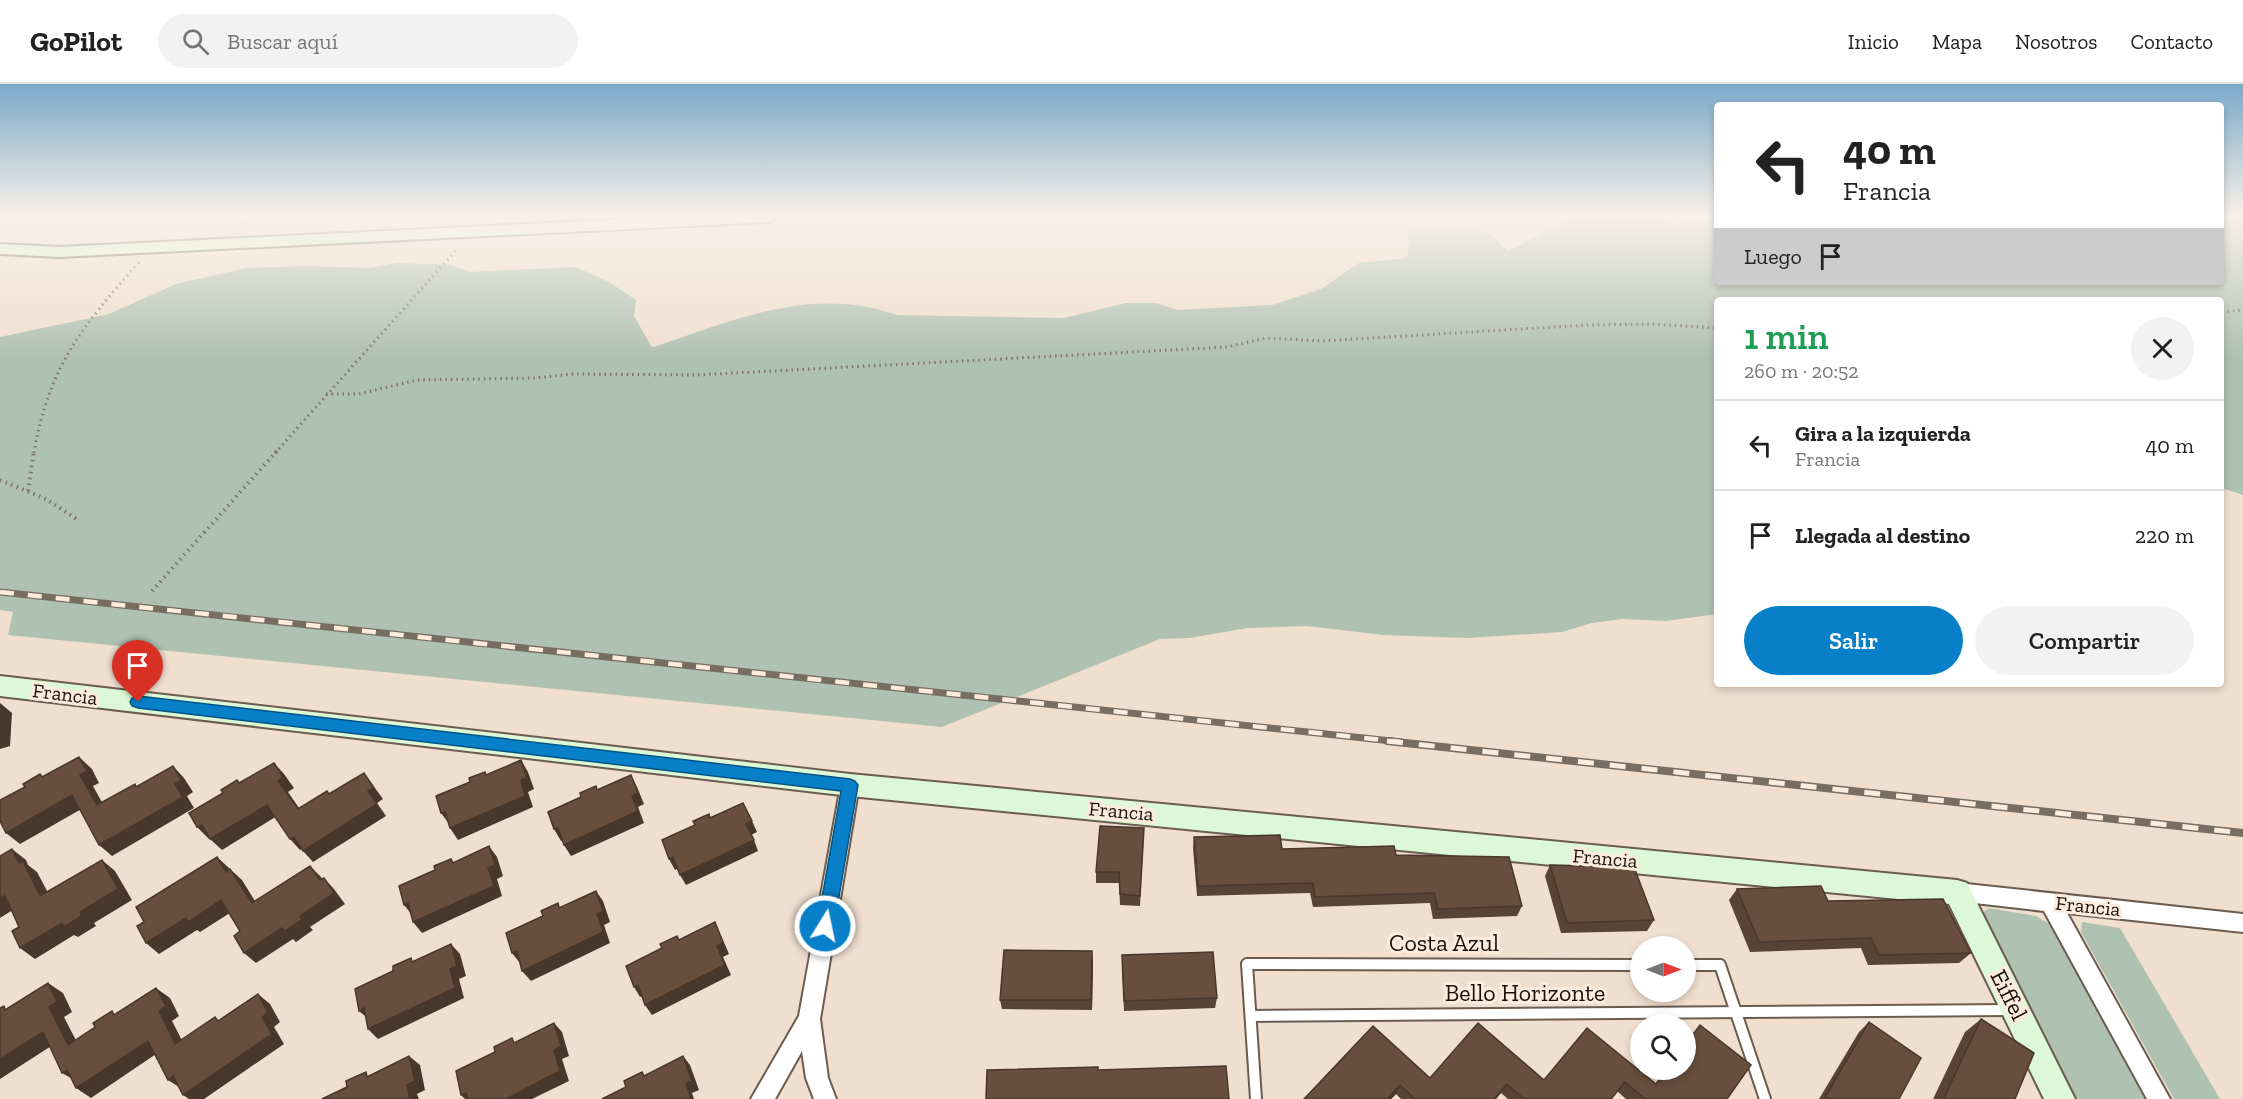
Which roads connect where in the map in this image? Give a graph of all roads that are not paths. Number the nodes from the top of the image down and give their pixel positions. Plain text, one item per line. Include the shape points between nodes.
1 (0, 686) edge
2 (850, 785) junction
3 (1957, 892) junction
4 (2050, 902) junction
5 (2243, 923) edge
6 (1630, 965) edge
7 (1696, 965) edge
8 (2016, 1010) junction
9 (1736, 1012) junction
10 (1251, 1016) junction
11 (809, 1019) junction
12 (762, 1099) edge
13 (825, 1099) edge
14 (1256, 1099) edge
15 (1765, 1099) edge
16 (2060, 1099) edge
17 (2159, 1099) edge

1 - 2 street, Francia
2 - 3 street, Francia
2 - 11 street
3 - 4 street, Francia
3 - 8 street, Eiffel
4 - 5 street, Francia
4 - 17 street
6 - 10 lane, Costa Azul via 1247,964
7 - 9 lane via 1720,965
8 - 9 lane, Bello Horizonte
8 - 16 street, Eiffel
9 - 10 lane, Bello Horizonte
9 - 15 lane
10 - 14 lane
11 - 12 street
11 - 13 street via 817,1078

